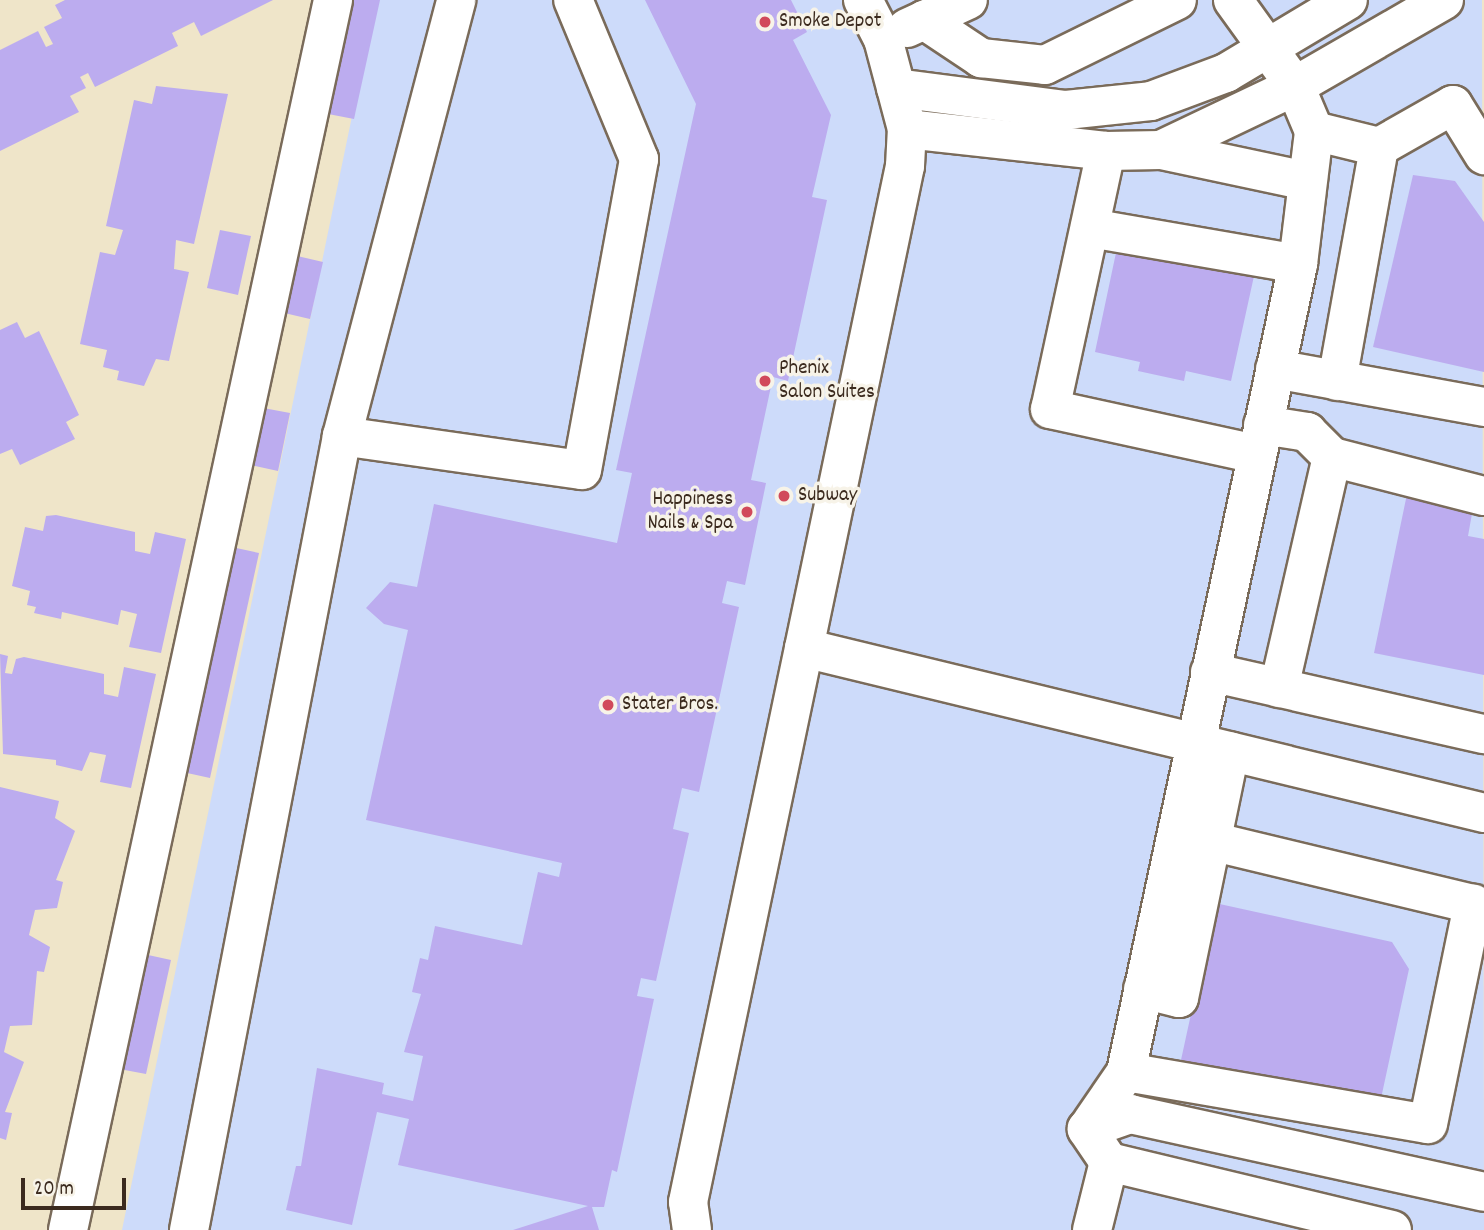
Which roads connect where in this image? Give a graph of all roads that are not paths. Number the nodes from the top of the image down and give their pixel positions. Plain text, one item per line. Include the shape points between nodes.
1 (333, 0) edge
2 (456, 0) edge
3 (573, 0) edge
4 (863, 0) edge
5 (968, 0) edge
6 (1177, 0) edge
7 (1233, 0) edge
8 (1348, 0) edge
9 (1444, 0) edge
10 (924, 20) junction
11 (883, 39) junction
12 (1268, 48) junction
13 (1295, 86) junction
14 (896, 88) junction
15 (907, 129) junction
16 (1314, 131) junction
17 (1379, 147) junction
18 (1161, 150) junction
19 (1107, 151) junction
20 (1484, 155) edge
21 (1307, 181) junction
22 (1090, 228) junction
23 (1298, 264) junction
24 (1275, 369) junction
25 (1337, 381) junction
26 (1484, 407) edge
27 (342, 436) junction
28 (1260, 440) junction
29 (1332, 457) junction
30 (1484, 496) edge
31 (804, 648) junction
32 (1210, 672) junction
33 (1279, 688) junction
34 (1484, 734) edge
35 (1212, 747) junction
36 (1484, 813) edge
37 (1210, 841) junction
38 (1143, 989) junction
39 (1126, 1072) junction
40 (1087, 1129) junction
41 (1299, 1149) junction
42 (1109, 1163) junction
43 (1484, 1192) edge
44 (1282, 1217) edge
45 (68, 1230) edge
46 (189, 1230) edge
47 (692, 1230) edge
48 (1092, 1230) edge
49 (1392, 1230) edge

1 - 45 lane
2 - 27 lane
3 - 27 lane via 639,159 582,470
4 - 11 lane
5 - 10 lane
6 - 10 lane via 1045,65 981,58
7 - 12 lane
8 - 12 lane
9 - 13 lane
10 - 11 lane
11 - 14 lane
12 - 13 lane
12 - 14 lane via 1226,73 1151,101 1066,110
13 - 16 lane
13 - 18 lane
14 - 15 lane
15 - 19 lane
15 - 31 lane via 905,166
16 - 17 lane
16 - 21 lane
17 - 20 lane via 1453,105
17 - 25 lane
18 - 19 lane
18 - 21 lane
19 - 22 lane
21 - 23 lane
22 - 23 lane
22 - 28 lane via 1050,409
23 - 24 lane
24 - 25 lane
24 - 28 lane
25 - 26 lane
27 - 46 lane
28 - 29 lane via 1307,432
28 - 32 lane
29 - 30 lane
29 - 33 lane
31 - 35 lane
31 - 47 lane via 688,1202
32 - 33 lane
32 - 35 lane
33 - 34 lane
35 - 36 lane
35 - 37 lane
35 - 38 lane
37 - 38 lane via 1179,998
37 - 39 lane via 1472,904 1428,1124
38 - 39 lane
39 - 40 lane
40 - 41 lane via 1130,1114
40 - 42 lane
41 - 43 lane
41 - 44 lane
42 - 44 lane
42 - 48 lane
44 - 49 lane

